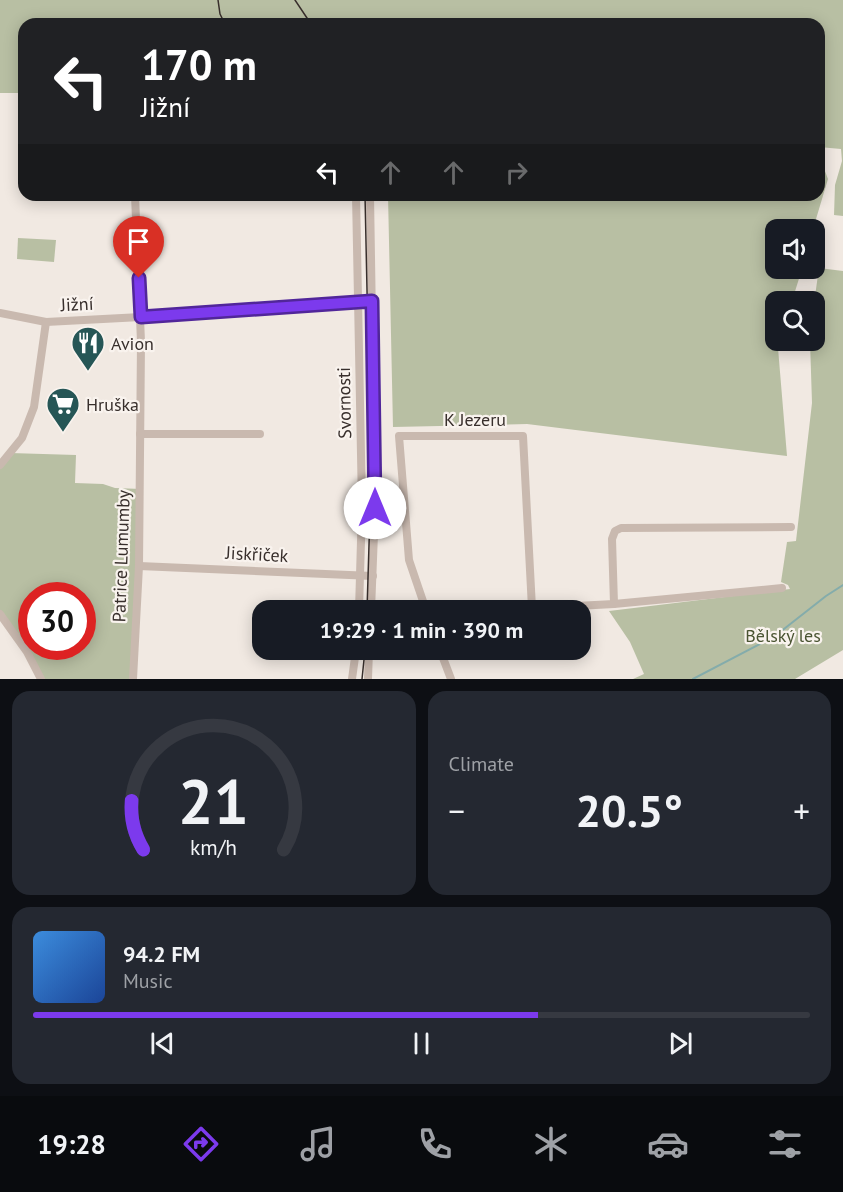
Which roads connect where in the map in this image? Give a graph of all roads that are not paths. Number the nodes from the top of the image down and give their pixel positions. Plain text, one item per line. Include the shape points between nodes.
1 (135, 201) edge
2 (356, 201) edge
3 (370, 201) edge
4 (372, 301) junction
5 (359, 302) junction
6 (0, 313) edge
7 (141, 317) junction
8 (46, 322) junction
9 (141, 434) junction
10 (260, 434) dead end
11 (0, 465) edge
12 (404, 507) junction
13 (375, 508) junction
14 (362, 509) junction
15 (791, 527) dead end
16 (139, 566) junction
17 (360, 575) junction
18 (373, 576) junction
19 (782, 588) dead end
20 (359, 600) edge
21 (372, 600) edge
22 (423, 600) edge
23 (532, 600) edge
24 (614, 604) junction
25 (591, 605) edge
26 (0, 614) edge
27 (355, 660) edge
28 (369, 660) edge
29 (444, 660) edge
30 (41, 679) edge
31 (133, 679) edge
32 (352, 679) edge
33 (369, 679) edge
34 (451, 679) edge

1 - 7 street, Patrice Lumumby
2 - 5 street, Svornosti
3 - 4 street, Svornosti
4 - 5 street, Jižní
4 - 13 street, Svornosti
5 - 7 street, Jižní
5 - 14 street, Svornosti
6 - 8 street, Jižní
7 - 8 street, Jižní
7 - 9 street, Patrice Lumumby
8 - 11 street via 34,407 22,438
9 - 10 street
9 - 16 street, Patrice Lumumby
12 - 13 street
12 - 22 street via 409,560
12 - 23 street, K Jezeru via 399,435 523,436
13 - 14 street
13 - 18 street, Svornosti
14 - 17 street, Svornosti
15 - 24 street via 621,528 612,539
16 - 17 street, Jiskřiček
16 - 31 street, Patrice Lumumby
17 - 18 street, Jiskřiček
17 - 20 street, Svornosti
18 - 21 street, Svornosti
19 - 24 street
24 - 25 street
26 - 30 street
27 - 32 street
28 - 33 street
29 - 34 street

